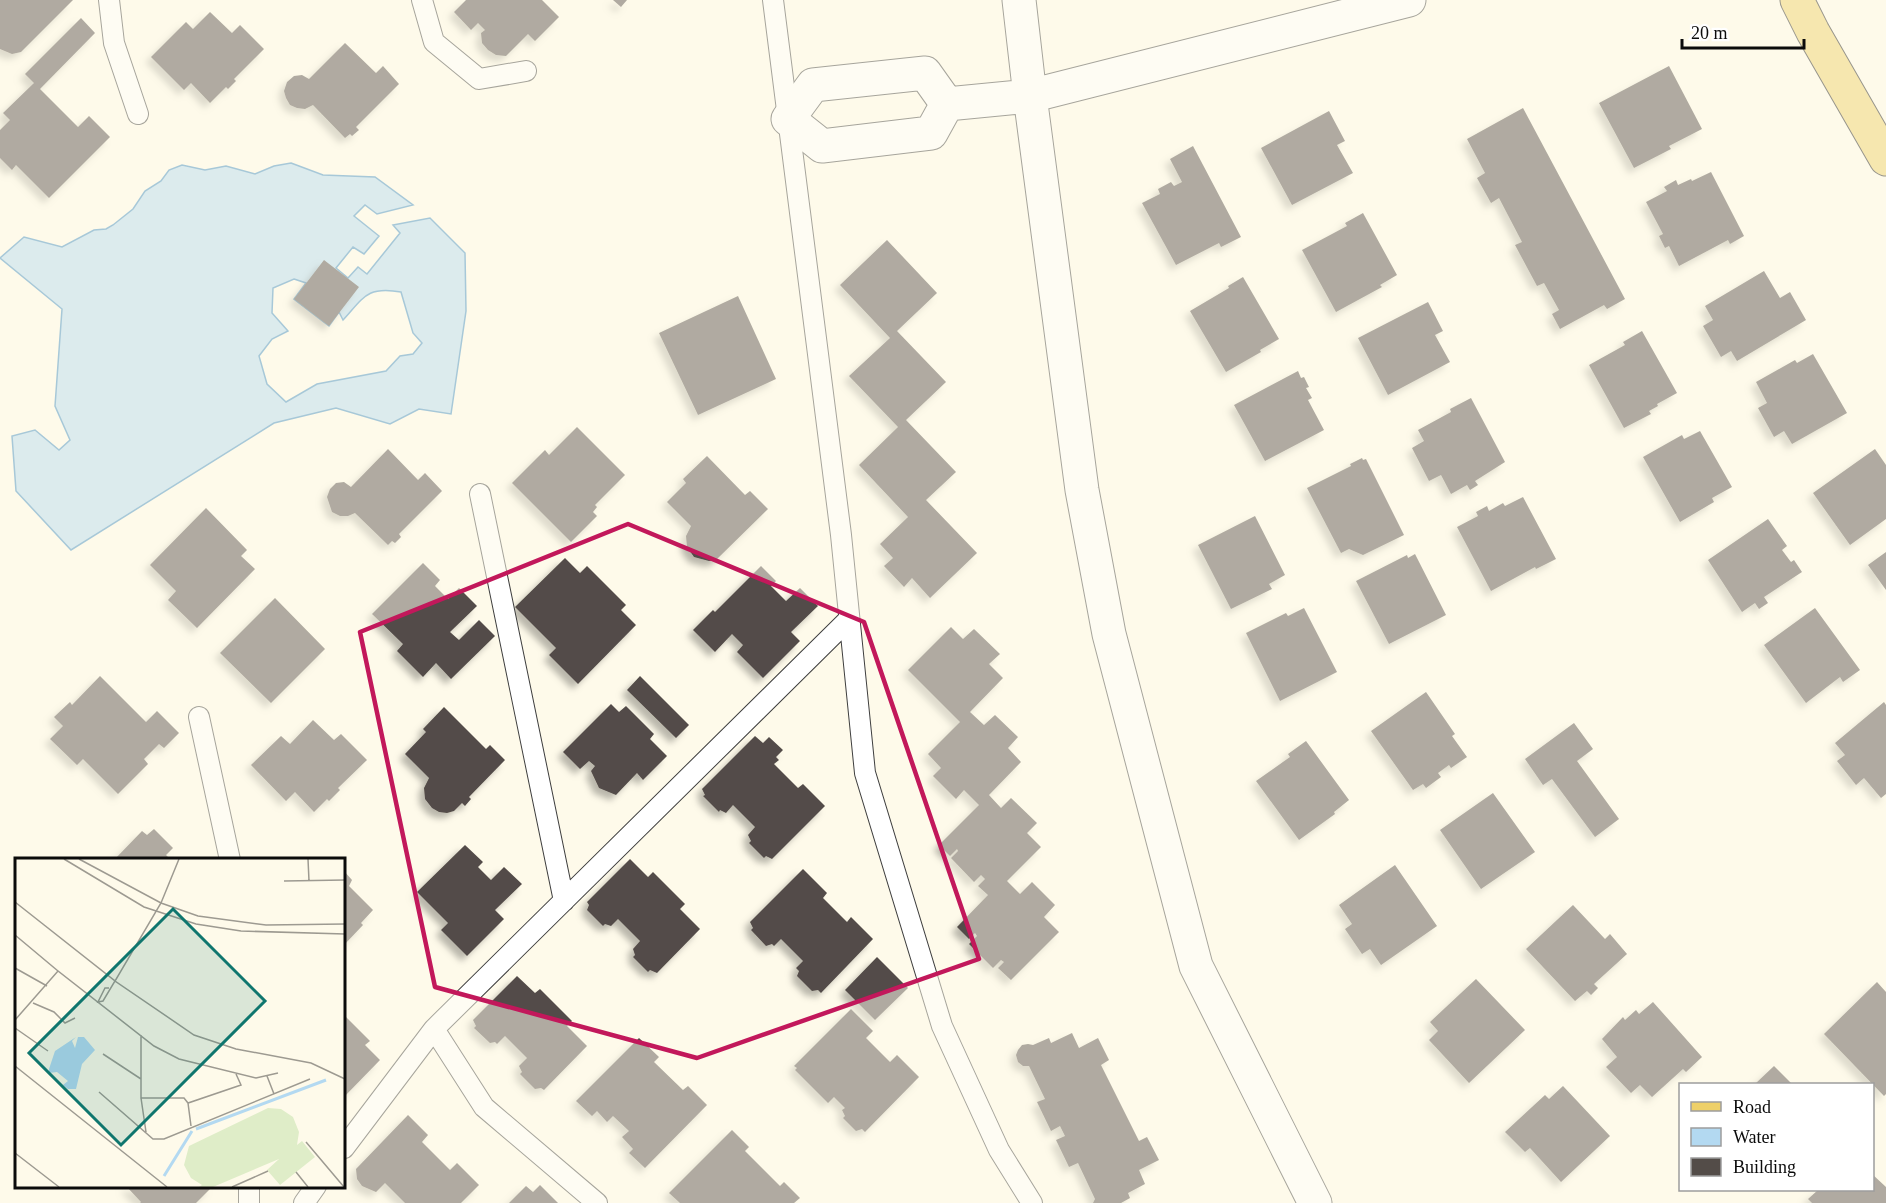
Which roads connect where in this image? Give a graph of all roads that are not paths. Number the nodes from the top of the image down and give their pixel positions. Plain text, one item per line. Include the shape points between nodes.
1 (109, 0) edge
2 (422, 0) edge
3 (773, 0) edge
4 (1019, 0) edge
5 (1409, 0) edge
6 (1797, 0) edge
7 (526, 71) dead end
8 (1030, 96) junction
9 (947, 104) junction
10 (138, 114) dead end
11 (788, 119) junction
12 (1886, 159) edge
13 (480, 494) dead end
14 (849, 619) junction
15 (199, 717) dead end
16 (230, 858) edge
17 (564, 901) junction
18 (434, 1029) junction
19 (345, 1147) edge
20 (314, 1188) edge
21 (303, 1203) edge
22 (597, 1203) edge
23 (1032, 1203) edge
24 (1316, 1203) edge

1 - 10 lane via 114,43
2 - 7 lane via 434,42 479,79
3 - 11 lane
4 - 8 street
5 - 8 street
6 - 12 main road
8 - 9 street
8 - 24 street via 1082,489 1109,634 1196,966
9 - 11 street via 931,133 822,146
9 - 11 street via 925,73 813,85
11 - 14 lane
13 - 17 lane
14 - 17 lane
14 - 23 lane via 865,773 942,1026 999,1150
15 - 16 lane
17 - 18 lane
18 - 19 lane
18 - 22 lane via 483,1107
20 - 21 lane

